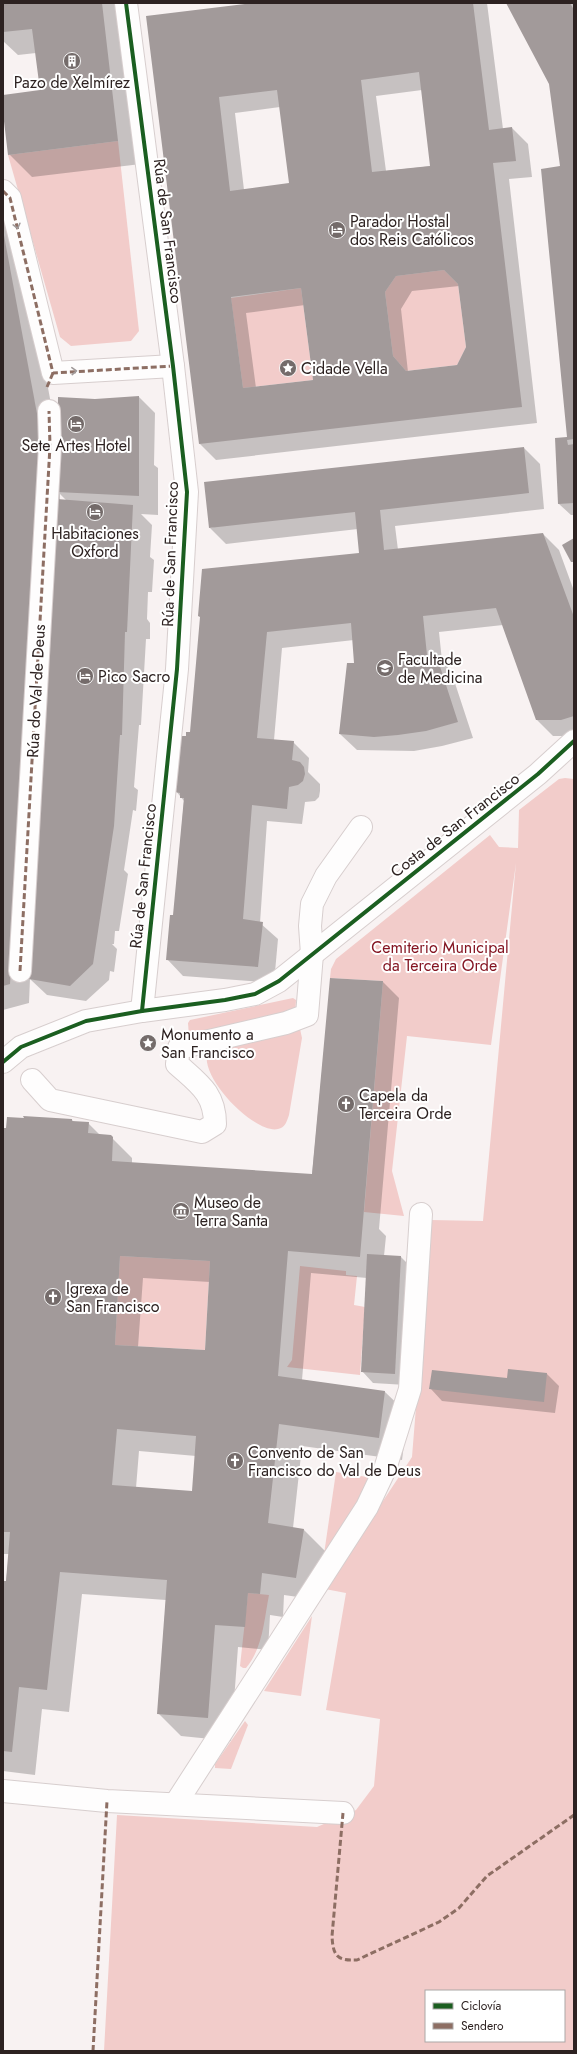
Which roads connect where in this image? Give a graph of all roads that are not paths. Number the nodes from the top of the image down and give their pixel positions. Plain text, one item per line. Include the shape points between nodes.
1 (126, 3) edge
2 (3, 191) edge
3 (173, 366) junction
4 (49, 411) dead end
5 (574, 741) edge
6 (574, 758) edge
7 (549, 765) junction
8 (361, 827) dead end
9 (312, 954) junction
10 (20, 971) dead end
11 (142, 1011) junction
12 (3, 1062) edge
13 (32, 1080) dead end
14 (421, 1214) dead end
15 (3, 1791) edge
16 (176, 1803) junction
17 (343, 1813) dead end

1 - 3 street, Rúa de San Francisco
2 -> 3 street via 10,198 50,380
3 - 11 street, Rúa de San Francisco via 187,492 177,669
4 - 10 street, Rúa do Val de Deus via 50,446
5 - 7 street, Costa de San Francisco
6 - 7 street, Costa de San Francisco
7 - 9 street, Costa de San Francisco
8 - 9 street via 326,876 312,904
9 - 11 street, Costa de San Francisco via 279,981 255,994
9 - 13 street via 307,1015 286,1023 179,1048 177,1064 205,1088 215,1109 215,1124 202,1132 50,1100
11 - 12 street, Costa de San Francisco via 86,1021 21,1047
14 - 16 street via 410,1389 385,1469 367,1507
15 - 16 street via 107,1801
16 - 17 street

